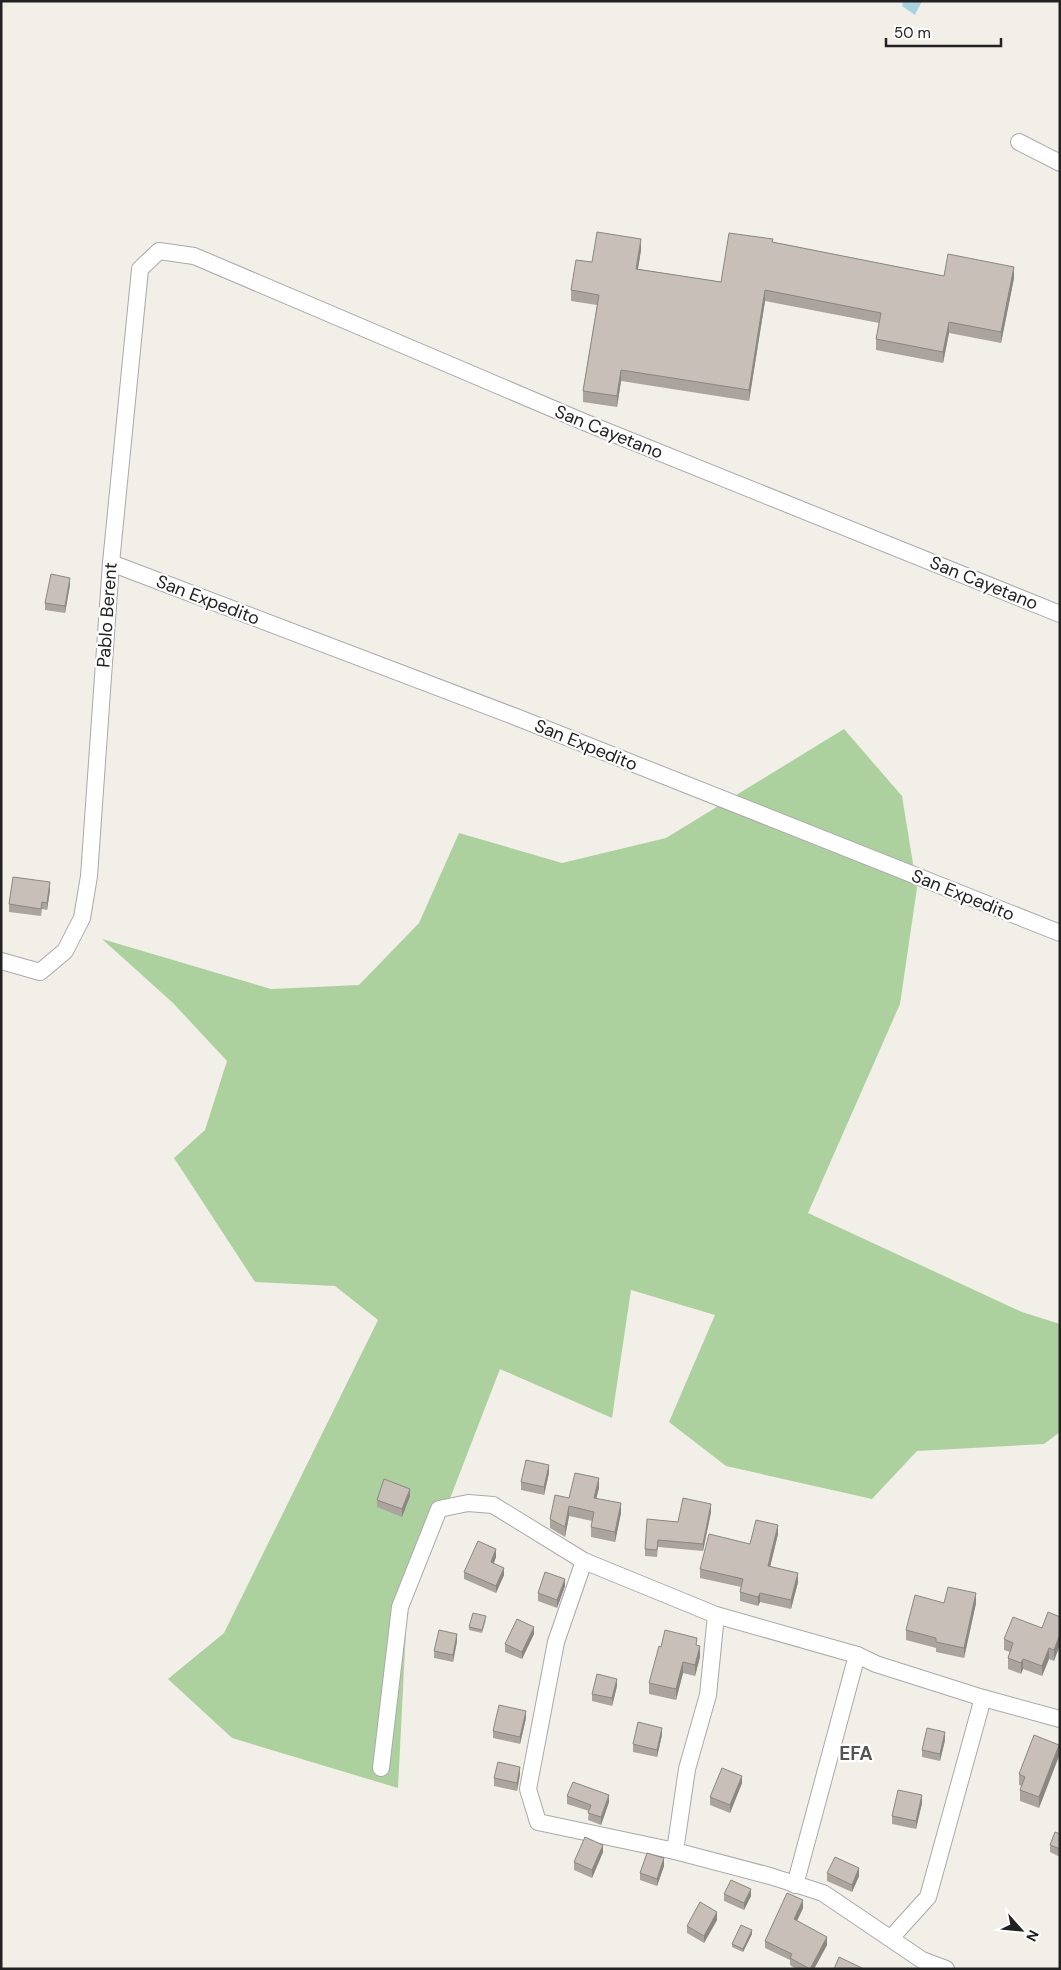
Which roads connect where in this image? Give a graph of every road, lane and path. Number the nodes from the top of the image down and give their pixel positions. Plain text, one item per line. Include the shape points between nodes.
1 (1019, 142) dead end
2 (1060, 162) edge
3 (159, 251) joint
4 (111, 563) junction
5 (1060, 614) edge
6 (1060, 933) edge
7 (1, 961) edge
8 (584, 1561) junction
9 (716, 1615) junction
10 (857, 1655) junction
11 (983, 1698) junction
12 (1060, 1719) edge
13 (381, 1768) dead end
14 (675, 1851) junction
15 (795, 1885) junction
16 (891, 1938) junction
17 (946, 1969) edge

1 - 2 street
3 - 4 street, Pablo Berent via 140,269
3 - 5 street, San Cayetano via 194,256 584,422
4 - 6 street, San Expedito via 516,717
4 - 7 street, Pablo Berent via 88,876 82,918 65,951 40,972
8 - 9 street
8 - 13 street via 493,1505 468,1503 439,1509 400,1607
8 - 14 street via 556,1642 528,1789 538,1822
9 - 10 street
9 - 14 street via 708,1695 687,1769
10 - 11 street
10 - 15 street
11 - 12 street
11 - 16 street via 928,1897
14 - 15 street
15 - 16 street via 823,1893
16 - 17 street via 922,1960

